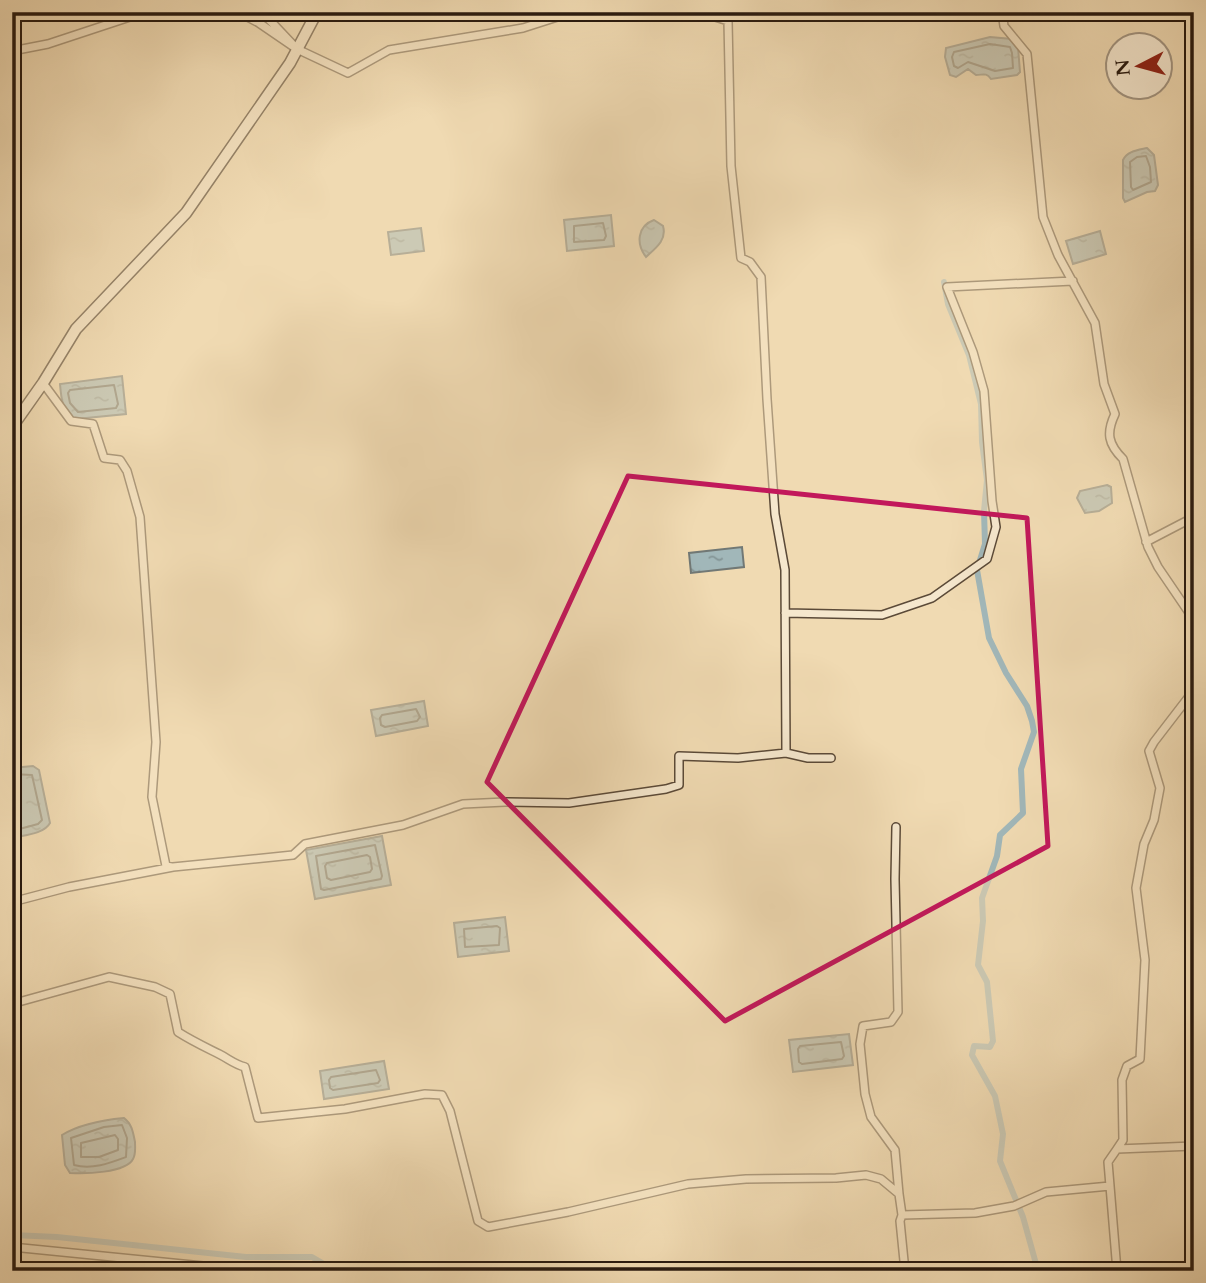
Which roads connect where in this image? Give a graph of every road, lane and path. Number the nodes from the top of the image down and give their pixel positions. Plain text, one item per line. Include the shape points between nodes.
1 (145, 12) edge
2 (239, 12) edge
3 (262, 12) edge
4 (317, 12) edge
5 (573, 12) edge
6 (699, 12) edge
7 (1002, 12) edge
8 (297, 49) junction
9 (12, 51) edge
10 (1073, 281) junction
11 (43, 383) junction
12 (12, 427) edge
13 (1194, 517) edge
14 (1146, 542) junction
15 (785, 613) junction
16 (1194, 620) edge
17 (1194, 690) edge
18 (786, 753) junction
19 (831, 758) dead end
20 (896, 827) dead end
21 (173, 867) junction
22 (12, 902) edge
23 (12, 997) edge
24 (1194, 1146) edge
25 (1117, 1149) junction
26 (1110, 1186) junction
27 (899, 1194) junction
28 (901, 1215) junction
29 (12, 1247) edge
30 (174, 1263) junction
31 (179, 1271) edge
32 (311, 1271) edge
33 (905, 1271) edge
34 (1116, 1271) edge

1 - 9 street
2 - 8 street
3 - 8 street
4 - 8 main road
5 - 8 street via 523,28 389,50 348,73
6 - 15 street via 728,21 731,166 741,258 761,277
7 - 10 street via 1004,26 1027,54 1043,217
8 - 11 main road via 186,213 76,329
10 - 14 street via 1095,323 1104,384 1115,414 1108,430 1112,449 1123,459
10 - 15 street via 947,287 984,391 996,527 987,559 932,598 882,615
11 - 12 main road
11 - 21 street via 71,421 93,424 104,458 120,460 140,517 156,742 152,797 166,866
13 - 14 street
14 - 16 street
15 - 18 street
17 - 25 street via 1149,751 1160,788 1136,888 1145,960 1139,1059 1127,1066 1122,1080 1123,1140
18 - 19 street
18 - 21 street via 738,758 679,756 679,785 666,789 569,803 463,804 403,825 305,844 293,855
20 - 27 street via 898,1012 891,1022 863,1027 860,1044 865,1094 872,1116 895,1150
21 - 22 street
23 - 27 street via 15,1003 109,977 170,994 178,1032 245,1067 258,1118 442,1095 478,1221 488,1227 688,1184 746,1179 866,1175 881,1179
24 - 25 street
25 - 26 street via 1108,1162
26 - 28 street via 1046,1192 1018,1204 975,1213
26 - 34 street
27 - 28 street
28 - 33 street
29 - 30 street
30 - 31 street
30 - 32 street

